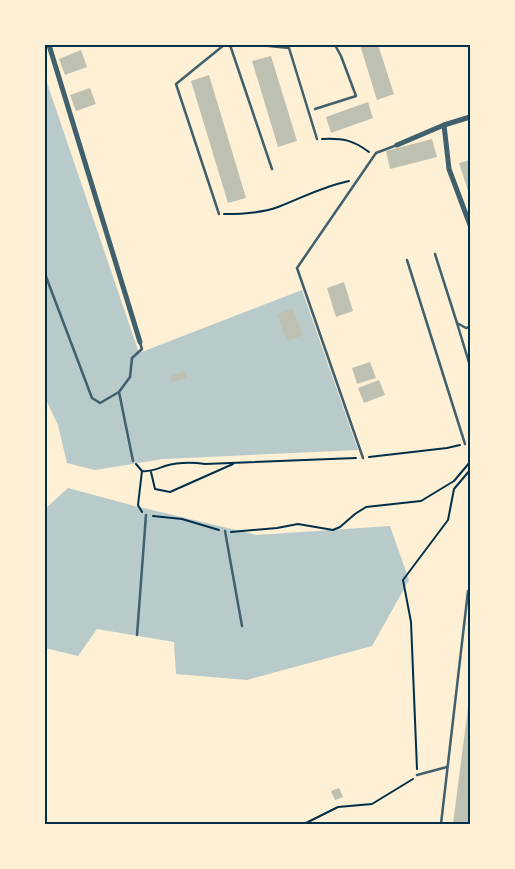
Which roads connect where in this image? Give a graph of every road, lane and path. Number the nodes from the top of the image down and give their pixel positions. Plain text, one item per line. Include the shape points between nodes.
1 (48, 45) edge
2 (224, 45) edge
3 (230, 45) edge
4 (259, 45) edge
5 (335, 45) edge
6 (315, 109) dead end
7 (470, 116) edge
8 (444, 124) junction
9 (317, 139) joint
10 (397, 145) joint
11 (375, 156) junction
12 (272, 169) dead end
13 (358, 180) junction
14 (219, 214) joint
15 (470, 225) edge
16 (435, 254) dead end
17 (406, 260) dead end
18 (45, 274) edge
19 (457, 323) junction
20 (470, 327) edge
21 (140, 342) joint
22 (470, 366) edge
23 (119, 392) junction
24 (465, 444) joint
25 (363, 458) junction
26 (133, 461) joint
27 (470, 462) edge
28 (235, 463) junction
29 (470, 470) edge
30 (142, 471) junction
31 (151, 472) junction
32 (146, 515) junction
33 (225, 532) junction
34 (470, 591) edge
35 (242, 626) dead end
36 (137, 635) dead end
37 (447, 767) junction
38 (417, 775) junction
39 (304, 824) edge
40 (440, 824) edge

1 - 21 street
2 - 14 lane via 176,84
3 - 12 lane
4 - 9 lane via 289,48
5 - 6 lane via 356,96
7 - 8 street
8 - 10 street
8 - 15 street via 449,169
9 - 11 path via 355,142
10 - 11 lane
11 - 13 lane
13 - 14 path via 329,185 277,208
13 - 25 lane via 297,268
16 - 19 lane
17 - 24 lane
18 - 23 lane via 92,398 100,403
19 - 20 lane
19 - 22 lane
21 - 23 lane via 142,349 132,358 130,377
23 - 26 lane
24 - 25 path
25 - 28 path
26 - 30 path
27 - 33 path via 454,481 421,501 366,507 333,530 298,524
28 - 31 path via 180,463
28 - 31 path via 170,492 155,489
29 - 38 path via 454,489 448,520 403,580 411,622
30 - 31 path
30 - 32 path via 138,505
32 - 33 path via 182,519
32 - 36 lane
33 - 35 lane
34 - 37 lane
37 - 38 lane
37 - 40 lane
38 - 39 path via 372,804 338,807

